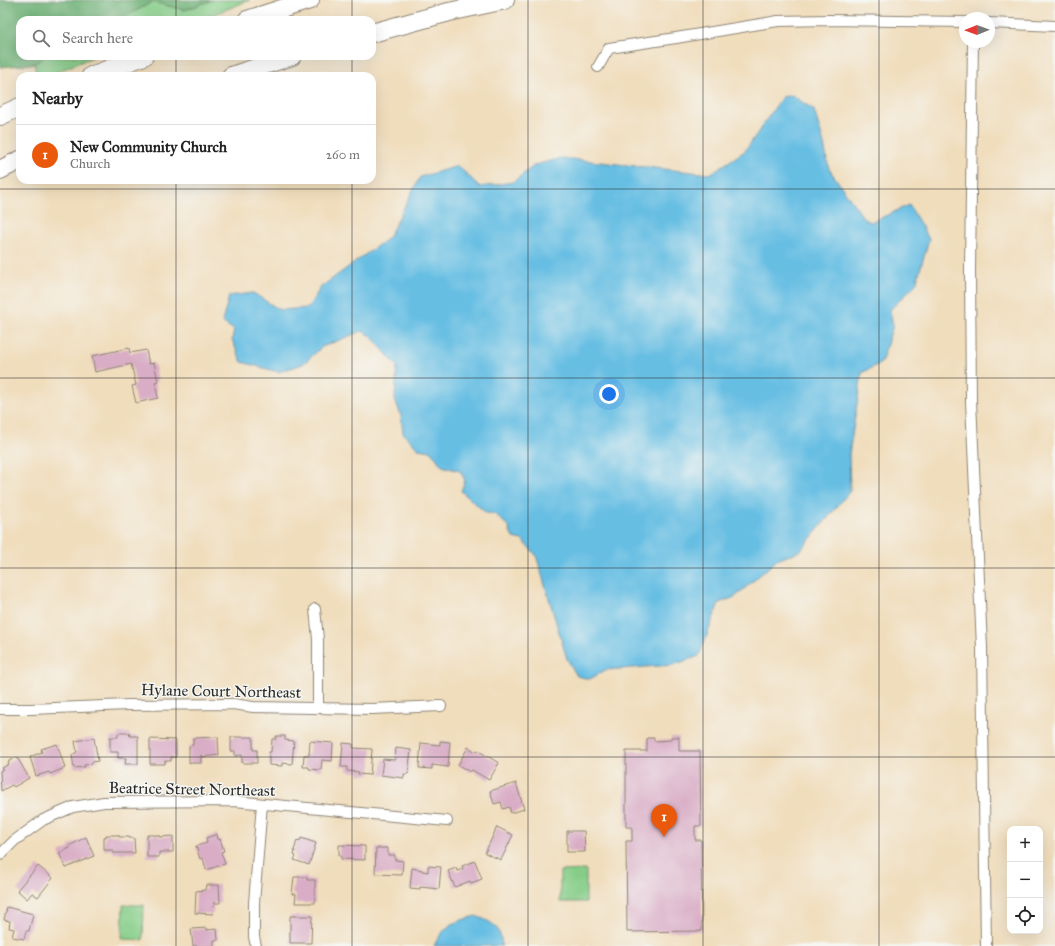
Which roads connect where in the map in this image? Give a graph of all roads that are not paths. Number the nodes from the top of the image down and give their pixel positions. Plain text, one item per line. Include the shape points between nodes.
1 (310, 0) edge
2 (505, 0) edge
3 (260, 16) edge
4 (959, 22) edge
5 (995, 23) edge
6 (1055, 26) edge
7 (376, 32) edge
8 (973, 48) edge
9 (133, 60) edge
10 (280, 60) edge
11 (598, 66) dead end
12 (102, 72) edge
13 (243, 72) edge
14 (16, 109) edge
15 (0, 116) edge
16 (16, 162) edge
17 (0, 170) edge
18 (315, 609) dead end
19 (441, 706) dead end
20 (318, 708) junction
21 (0, 709) edge
22 (262, 804) junction
23 (447, 821) dead end
24 (0, 855) edge
25 (256, 946) edge
26 (986, 946) edge

1 - 3 highway
2 - 7 highway
4 - 11 street via 778,22 609,48
5 - 6 street
8 - 26 street via 971,401 982,647
9 - 12 highway
10 - 13 highway
14 - 15 highway
16 - 17 highway
18 - 20 street via 318,639
19 - 20 street, Hylane Court Northeast
20 - 21 street, Hylane Court Northeast via 253,707 233,704
22 - 23 street, Beatrice Street Northeast
22 - 24 street, Beatrice Street Northeast via 234,801 134,801 73,807 43,820 14,841
22 - 25 street via 254,902

